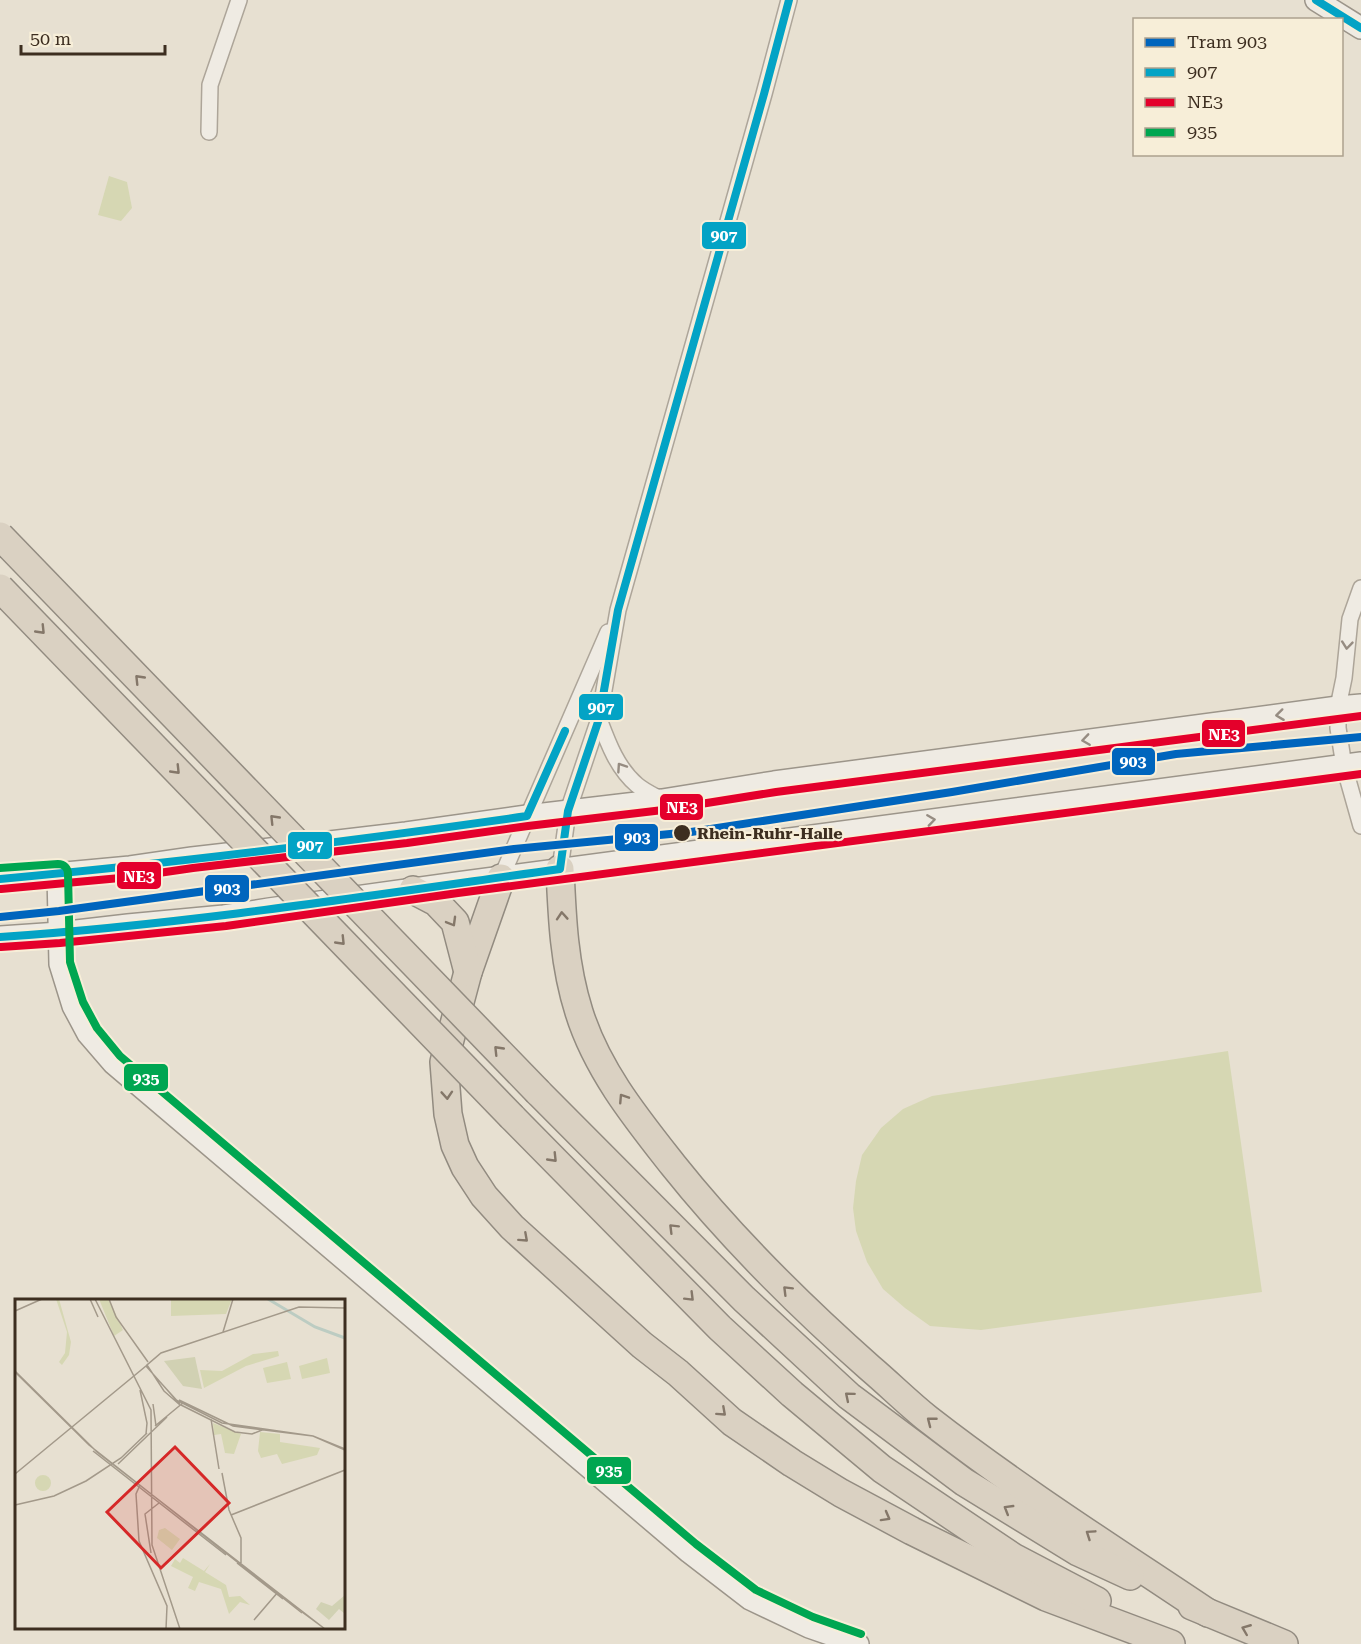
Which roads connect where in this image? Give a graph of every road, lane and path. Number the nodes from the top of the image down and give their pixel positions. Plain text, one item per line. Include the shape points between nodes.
1 (239, 0) edge
2 (789, 0) edge
3 (1316, 0) edge
4 (1361, 28) edge
5 (209, 132) dead end
6 (0, 536) edge
7 (0, 588) edge
8 (1361, 588) edge
9 (618, 610) junction
10 (1361, 705) edge
11 (1338, 707) junction
12 (598, 719) junction
13 (1352, 765) edge
14 (662, 800) junction
15 (568, 811) junction
16 (527, 816) junction
17 (1361, 826) edge
18 (560, 869) junction
19 (58, 874) junction
20 (501, 878) junction
21 (0, 879) edge
22 (413, 890) junction
23 (59, 933) junction
24 (0, 937) edge
25 (468, 972) junction
26 (1208, 1613) junction
27 (858, 1644) edge
28 (1171, 1644) edge
29 (1180, 1644) edge
30 (1284, 1644) edge

1 - 5 street via 210,85
2 - 9 street
3 - 4 main road
26 -> 6 highway, bridge via 1078,1552 964,1482 849,1396 744,1299 538,1092
7 -> 29 highway, bridge via 512,1117 720,1328 792,1394 882,1469 1012,1557
8 -> 11 street via 1350,619
9 - 12 street
9 - 16 street
10 - 11 main road
11 - 13 street via 1338,728
11 -> 14 main road
14 -> 12 street via 624,772
12 - 15 street
13 - 17 street
18 -> 13 main road
14 - 15 main road
15 - 16 main road
15 - 18 street
16 - 19 main road
16 - 20 street
18 - 20 main road
26 -> 18 highway via 1018,1486 927,1418 835,1337 694,1192 625,1102 597,1055 579,1013 565,946
19 - 21 main road
19 - 23 main road
20 - 22 main road
20 - 25 highway
22 - 23 main road via 224,916
22 -> 25 highway via 436,902 455,922
23 - 24 main road
23 - 27 main road via 60,964 73,1006 88,1034 113,1064 689,1552 750,1599 809,1627
25 -> 28 highway via 444,1062 448,1114 465,1167 512,1227 732,1422 792,1462 902,1526 1046,1597
30 -> 26 highway

